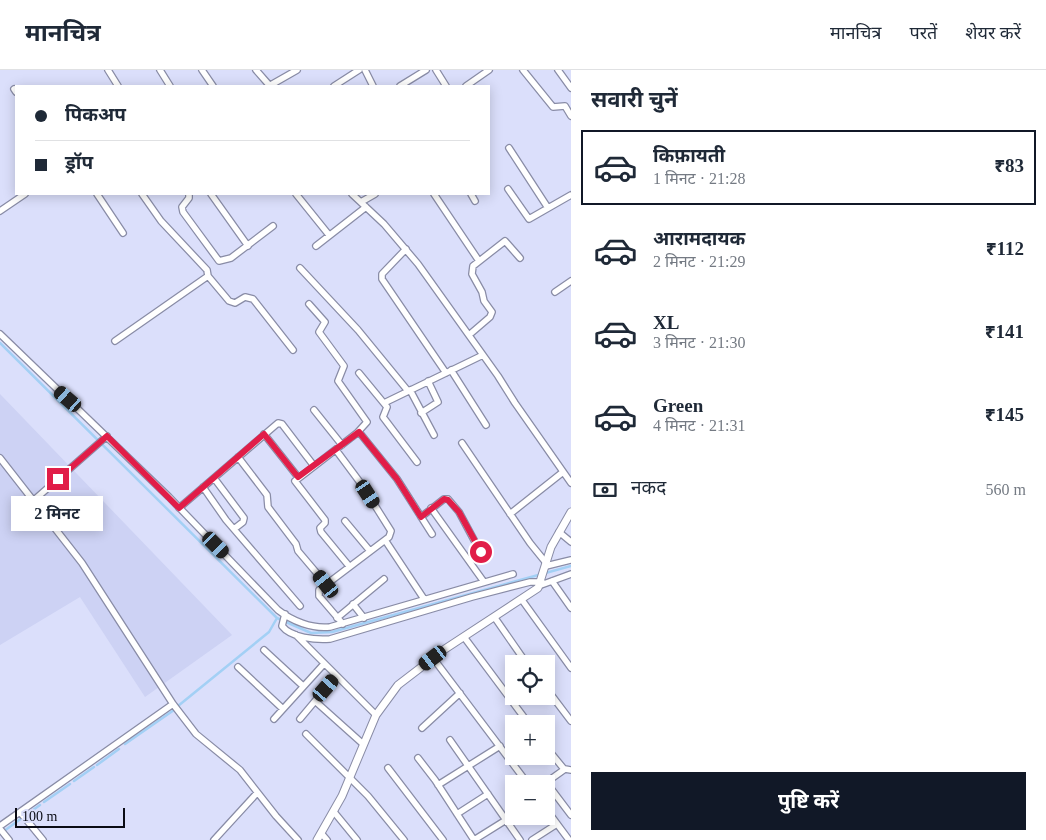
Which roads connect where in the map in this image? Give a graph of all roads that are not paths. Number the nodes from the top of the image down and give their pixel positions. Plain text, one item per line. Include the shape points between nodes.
1 (108, 70) edge
2 (160, 70) edge
3 (202, 70) edge
4 (256, 70) edge
5 (297, 70) edge
6 (359, 70) edge
7 (365, 70) edge
8 (426, 70) edge
9 (436, 70) edge
10 (489, 70) edge
11 (558, 70) edge
12 (527, 71) edge
13 (117, 85) edge
14 (169, 85) edge
15 (212, 85) edge
16 (269, 85) edge
17 (272, 85) edge
18 (336, 85) edge
19 (372, 85) edge
20 (402, 85) edge
21 (445, 85) edge
22 (467, 85) edge
23 (571, 88) edge
24 (571, 116) edge
25 (509, 148) dead end
26 (508, 189) dead end
27 (24, 195) edge
28 (98, 195) edge
29 (143, 195) edge
30 (191, 195) edge
31 (212, 195) edge
32 (297, 195) edge
33 (353, 195) edge
34 (374, 195) edge
35 (435, 195) edge
36 (472, 195) edge
37 (571, 195) edge
38 (476, 201) dead end
39 (363, 204) junction
40 (548, 208) junction
41 (0, 211) edge
42 (273, 226) dead end
43 (123, 233) dead end
44 (329, 236) junction
45 (248, 246) junction
46 (316, 246) dead end
47 (406, 249) junction
48 (520, 258) dead end
49 (479, 261) junction
50 (300, 268) dead end
51 (208, 276) junction
52 (571, 281) edge
53 (555, 292) dead end
54 (309, 304) dead end
55 (0, 334) edge
56 (469, 335) junction
57 (115, 341) dead end
58 (293, 350) dead end
59 (483, 355) junction
60 (448, 371) junction
61 (359, 373) dead end
62 (428, 381) junction
63 (409, 391) junction
64 (384, 403) junction
65 (314, 410) dead end
66 (421, 413) junction
67 (486, 425) dead end
68 (359, 432) junction
69 (264, 434) junction
70 (434, 434) dead end
71 (105, 438) junction
72 (462, 443) dead end
73 (342, 445) junction
74 (336, 450) junction
75 (238, 457) junction
76 (0, 458) edge
77 (417, 462) dead end
78 (314, 466) junction
79 (563, 472) junction
80 (298, 477) junction
81 (214, 478) junction
82 (571, 483) edge
83 (203, 487) junction
84 (33, 501) junction
85 (179, 508) junction
86 (431, 508) junction
87 (571, 512) edge
88 (510, 514) junction
89 (421, 517) junction
90 (345, 521) dead end
91 (569, 522) edge
92 (234, 529) junction
93 (559, 532) junction
94 (432, 534) dead end
95 (385, 540) junction
96 (571, 542) edge
97 (370, 551) junction
98 (481, 552) dead end
99 (571, 560) edge
100 (546, 565) junction
101 (349, 566) junction
102 (514, 574) dead end
103 (571, 574) edge
104 (384, 579) dead end
105 (552, 581) junction
106 (484, 582) junction
107 (542, 582) junction
108 (326, 584) junction
109 (424, 599) junction
110 (522, 600) junction
111 (353, 604) junction
112 (300, 606) dead end
113 (571, 608) edge
114 (284, 616) junction
115 (337, 618) junction
116 (364, 618) junction
117 (495, 618) junction
118 (343, 624) junction
119 (295, 634) junction
120 (464, 637) junction
121 (264, 650) dead end
122 (521, 655) edge
123 (433, 658) junction
124 (323, 664) junction
125 (238, 667) dead end
126 (571, 668) edge
127 (336, 676) junction
128 (303, 686) junction
129 (460, 693) junction
130 (555, 700) edge
131 (315, 701) junction
132 (173, 704) junction
133 (283, 709) junction
134 (376, 715) junction
135 (522, 715) edge
136 (274, 719) dead end
137 (300, 719) dead end
138 (571, 721) edge
139 (422, 728) dead end
140 (306, 734) dead end
141 (450, 740) dead end
142 (363, 744) junction
143 (500, 746) junction
144 (418, 758) dead end
145 (555, 758) edge
146 (468, 766) junction
147 (388, 768) dead end
148 (564, 770) junction
149 (571, 770) edge
150 (521, 775) edge
151 (555, 776) edge
152 (350, 777) junction
153 (438, 785) junction
154 (257, 793) junction
155 (488, 794) junction
156 (555, 795) edge
157 (20, 812) junction
158 (334, 812) junction
159 (457, 814) junction
160 (571, 815) edge
161 (505, 819) edge
162 (505, 821) edge
163 (555, 821) edge
164 (557, 824) junction
165 (510, 825) edge
166 (0, 828) edge
167 (321, 833) junction
168 (9, 840) edge
169 (43, 840) edge
170 (214, 840) edge
171 (298, 840) edge
172 (317, 840) edge
173 (327, 840) edge
174 (357, 840) edge
175 (404, 840) edge
176 (444, 840) edge
177 (474, 840) edge
178 (520, 840) edge
179 (532, 840) edge
180 (569, 840) edge

1 - 13 street
2 - 14 street
3 - 15 street
4 - 16 street
5 - 17 street
6 - 18 street
7 - 19 street
8 - 20 street
9 - 21 street
10 - 22 street
11 - 23 street
12 - 24 street via 553,107 565,106
25 - 40 street
26 - 40 street via 528,219
27 - 41 street
28 - 43 street
29 - 51 street via 157,217 207,270
30 - 45 street via 182,207 183,212 219,261 231,258
31 - 45 street
32 - 44 street
33 - 39 street
34 - 39 street
35 - 49 street
36 - 38 street
37 - 40 street
39 - 44 street
39 - 47 street
42 - 45 street
44 - 46 street
47 - 56 street
47 - 60 street via 382,274 382,278
48 - 49 street via 505,241
49 - 56 street via 471,272 492,312
50 - 63 street
51 - 57 street
51 - 58 street via 229,301 253,299
52 - 53 street
54 - 68 street via 325,322 320,334 344,366 338,381 367,422
55 - 71 street
56 - 59 street
59 - 60 street
59 - 79 street
60 - 62 street
60 - 67 street
61 - 64 street
62 - 63 street
62 - 66 street via 438,402
63 - 64 street
63 - 66 street
64 - 77 street via 387,408 382,417
65 - 73 street
66 - 70 street
68 - 73 street
68 - 89 street via 397,479
69 - 75 street
69 - 78 street via 275,424 282,424
69 - 80 street
71 - 84 street
71 - 85 street
72 - 88 street
73 - 74 street
74 - 78 street
74 - 95 street via 388,526 391,534
75 - 81 street
75 - 108 street via 267,495 268,507 298,551
76 - 84 street
78 - 80 street
79 - 82 street
79 - 88 street
80 - 101 street via 296,483 326,521 320,530
81 - 83 street
81 - 92 street via 243,516 243,522
83 - 85 street
83 - 92 street
84 - 132 street via 82,563
85 - 114 street
86 - 89 street
86 - 98 street via 444,499 452,502
86 - 106 street
87 - 91 street
88 - 100 street
89 - 94 street
90 - 97 street
91 - 93 street
92 - 112 street
93 - 96 street
93 - 100 street
95 - 97 street
95 - 109 street
97 - 101 street
99 - 100 street
100 - 107 street
101 - 108 street
102 - 106 street
103 - 105 street
104 - 111 street
105 - 107 street
105 - 113 street
106 - 109 street
107 - 110 street
107 - 119 street via 530,582 337,638 316,639
108 - 115 street via 318,593
109 - 116 street
110 - 117 street
110 - 126 street
111 - 115 street
111 - 116 street
114 - 118 street via 318,628
114 - 119 street via 284,630
115 - 118 street
116 - 118 street
117 - 120 street
117 - 122 street
119 - 124 street
120 - 123 street
120 - 135 street
121 - 128 street
123 - 129 street
123 - 134 street via 398,685
124 - 127 street
124 - 128 street
125 - 133 street
127 - 131 street
127 - 134 street
128 - 133 street
129 - 139 street
129 - 143 street
130 - 138 street
131 - 137 street
131 - 142 street
132 - 154 street via 200,739 240,770
132 - 157 street
133 - 136 street
134 - 142 street
140 - 152 street
141 - 146 street
142 - 152 street
143 - 146 street
143 - 150 street
144 - 153 street
145 - 148 street
146 - 153 street
146 - 155 street
147 - 176 street
148 - 149 street
148 - 151 street
152 - 158 street
152 - 175 street
153 - 159 street
154 - 170 street
154 - 171 street
155 - 159 street
155 - 161 street
156 - 160 street
157 - 166 street
157 - 169 street
158 - 167 street
158 - 174 street
159 - 177 street
162 - 177 street
163 - 164 street
164 - 179 street
164 - 180 street
165 - 178 street
166 - 168 street
167 - 172 street
167 - 173 street

